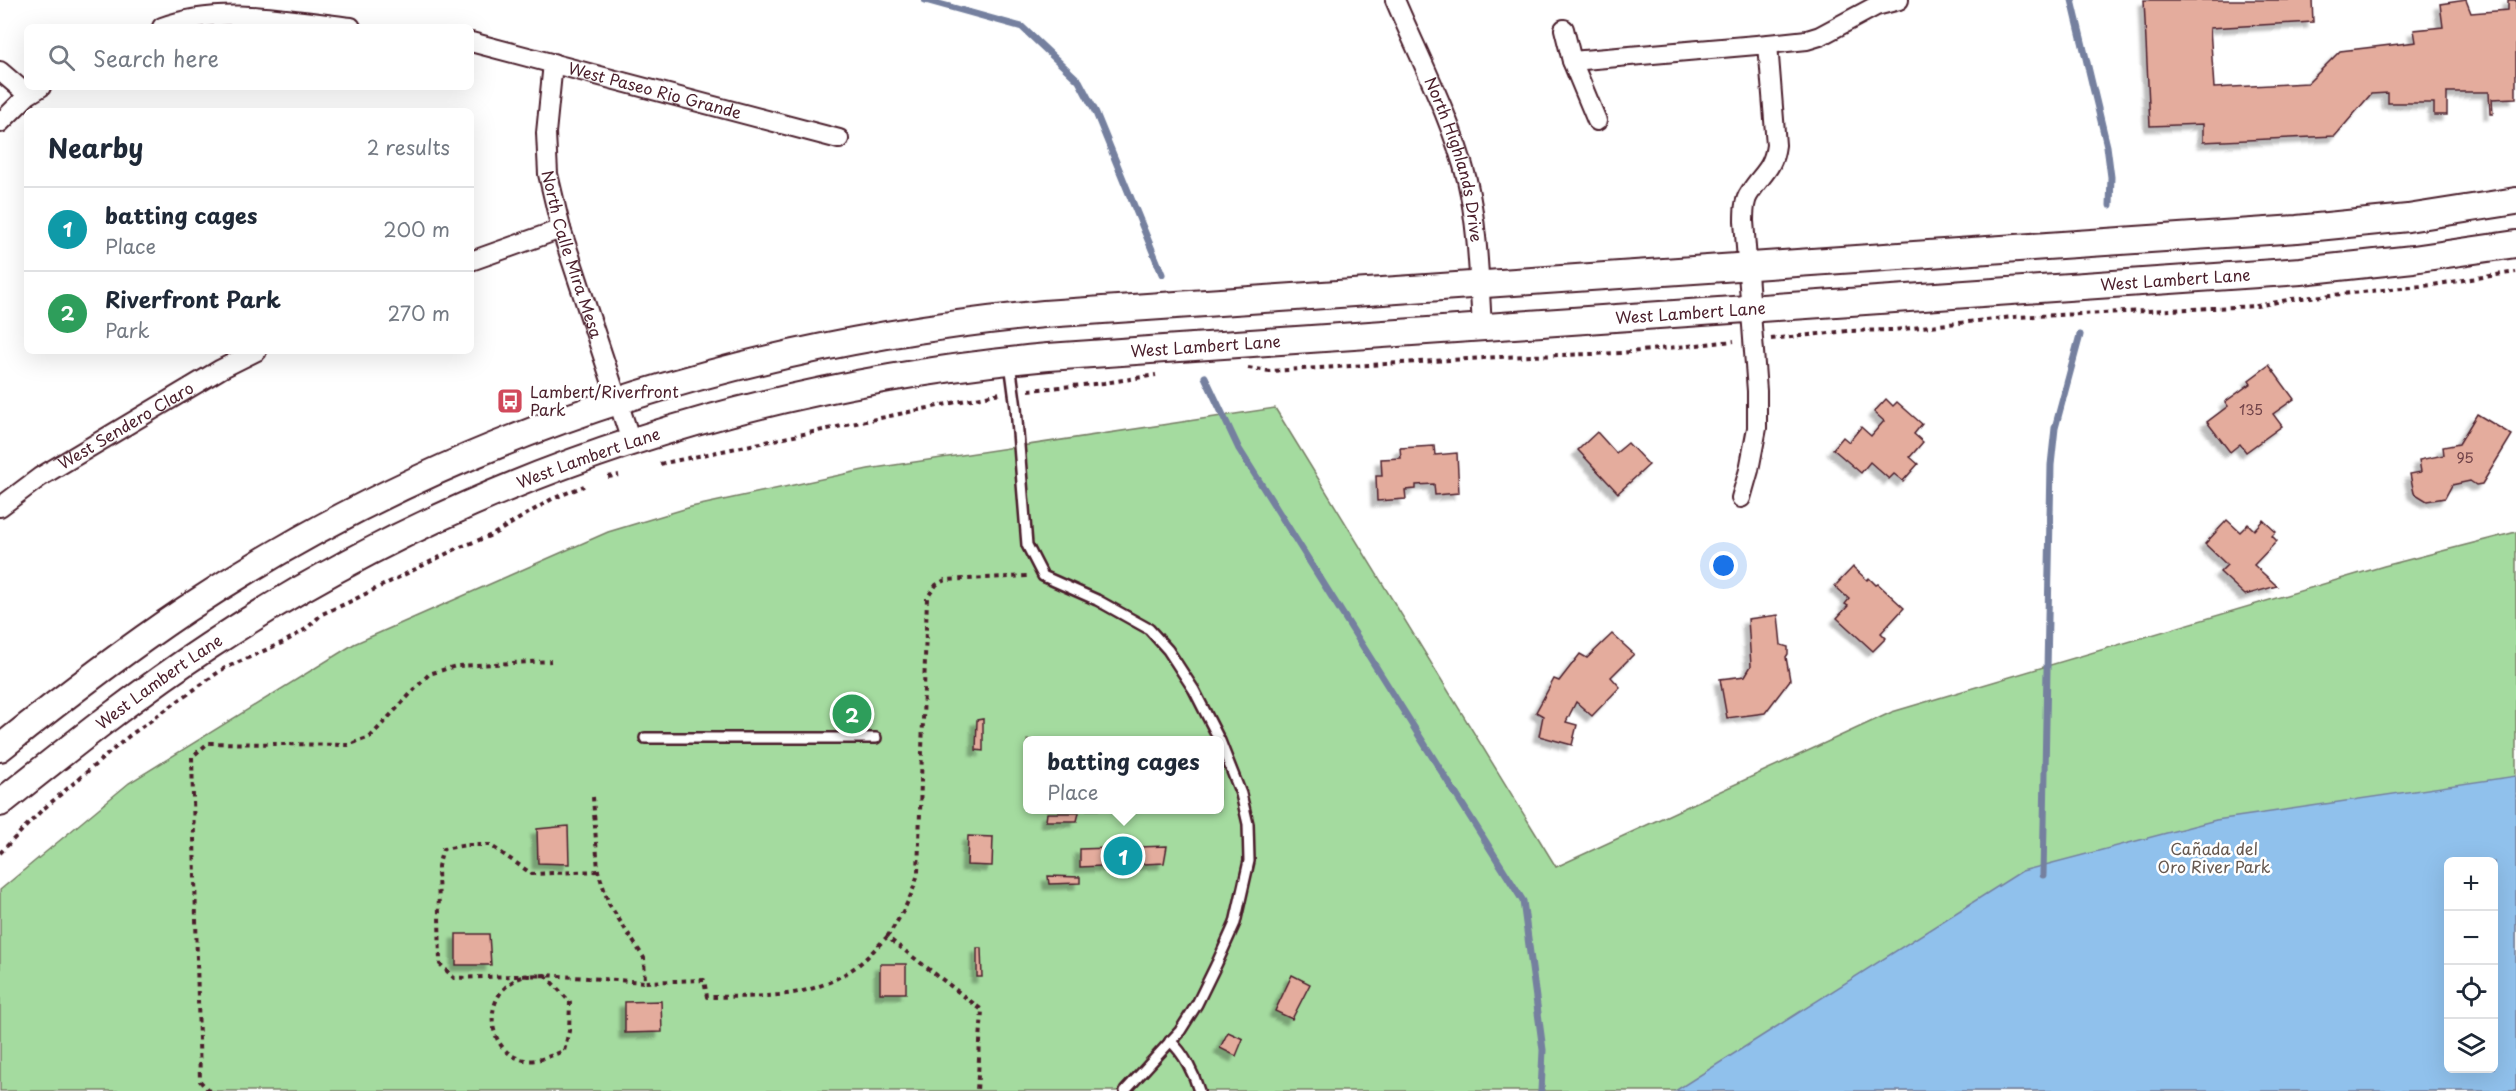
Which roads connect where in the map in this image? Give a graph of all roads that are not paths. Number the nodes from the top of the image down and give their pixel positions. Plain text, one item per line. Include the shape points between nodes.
1 (1395, 0) edge
2 (1899, 0) edge
3 (170, 24) edge
4 (327, 24) edge
5 (1564, 29) dead end
6 (474, 43) edge
7 (1768, 44) junction
8 (1572, 61) junction
9 (553, 63) junction
10 (0, 71) edge
11 (24, 85) edge
12 (34, 91) edge
13 (1597, 121) dead end
14 (0, 123) edge
15 (839, 139) dead end
16 (2516, 201) edge
17 (561, 229) junction
18 (2516, 244) edge
19 (474, 260) edge
20 (1748, 266) junction
21 (1479, 284) junction
22 (1751, 310) junction
23 (1482, 327) junction
24 (251, 354) edge
25 (1010, 361) junction
26 (618, 400) junction
27 (631, 441) junction
28 (1740, 498) dead end
29 (0, 507) edge
30 (1217, 736) edge
31 (645, 738) dead end
32 (876, 738) dead end
33 (0, 748) edge
34 (1224, 751) edge
35 (0, 803) edge
36 (1170, 1041) junction
37 (1125, 1091) edge
38 (1199, 1091) edge

1 - 21 street, North Highlands Drive via 1455,142 1467,182
2 - 7 street via 1876,6 1820,36
3 - 4 street via 254,15
5 - 8 street
6 - 9 street, West Paseo Rio Grande
7 - 8 street
7 - 20 street via 1776,145 1769,170 1748,195 1745,207
8 - 13 street
9 - 15 street, West Paseo Rio Grande
9 - 17 street, North Calle Mira Mesa via 546,153
10 - 11 street
12 - 14 street
16 - 20 main road via 2408,218 2297,229
17 - 19 street
17 - 26 street, North Calle Mira Mesa
18 - 22 main road, West Lambert Lane via 2301,271
20 - 21 main road
20 - 22 street
21 - 23 street, North Highlands Drive
21 - 26 main road via 968,322 778,356
22 - 23 main road, West Lambert Lane
22 - 28 street via 1757,428
23 - 25 main road, West Lambert Lane
24 - 29 street, West Sendero Claro via 40,477
25 - 27 main road, West Lambert Lane via 903,375 799,395
25 - 30 lane via 1027,545 1043,576 1149,629 1194,690
26 - 27 street, North Calle Mira Mesa
26 - 33 main road via 463,458 317,530 187,609
27 - 35 main road, West Lambert Lane via 456,508 292,594 165,676
31 - 32 lane
34 - 36 lane via 1248,824 1249,861 1234,922 1197,1004
36 - 37 lane
36 - 38 lane via 1188,1066

